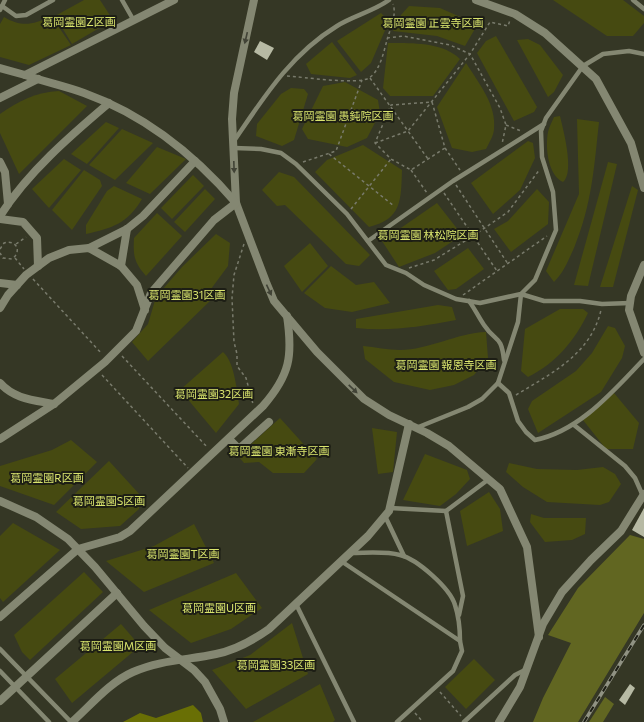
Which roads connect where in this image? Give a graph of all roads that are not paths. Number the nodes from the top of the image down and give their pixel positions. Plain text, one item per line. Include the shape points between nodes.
1 (5, 0) edge
2 (53, 0) edge
3 (122, 0) edge
4 (174, 0) edge
5 (254, 0) edge
6 (391, 0) edge
7 (476, 0) edge
8 (633, 0) edge
9 (1, 8) edge
10 (644, 8) edge
11 (134, 21) junction
12 (644, 54) edge
13 (583, 66) junction
14 (0, 68) edge
15 (25, 75) junction
16 (38, 79) junction
17 (0, 98) edge
18 (109, 103) junction
19 (544, 124) junction
20 (233, 145) junction
21 (195, 161) junction
22 (0, 162) edge
23 (644, 188) edge
24 (236, 203) junction
25 (8, 204) junction
26 (0, 216) edge
27 (0, 219) edge
28 (127, 229) junction
29 (368, 241) junction
30 (89, 248) junction
31 (644, 265) edge
32 (38, 266) junction
33 (121, 266) junction
34 (641, 280) edge
35 (0, 283) edge
36 (17, 285) junction
37 (521, 294) junction
38 (468, 301) junction
39 (630, 303) junction
40 (0, 308) edge
41 (146, 310) junction
42 (287, 316) junction
43 (644, 353) edge
44 (644, 359) edge
45 (504, 362) junction
46 (0, 383) edge
47 (498, 383) junction
48 (54, 404) junction
49 (269, 422) dead end
50 (574, 425) junction
51 (413, 426) junction
52 (0, 439) edge
53 (229, 439) junction
54 (489, 479) junction
55 (643, 495) edge
56 (0, 501) edge
57 (390, 508) junction
58 (446, 511) junction
59 (385, 516) junction
60 (78, 549) junction
61 (349, 553) junction
62 (404, 556) junction
63 (341, 561) junction
64 (117, 593) junction
65 (296, 604) junction
66 (0, 617) edge
67 (458, 617) junction
68 (539, 637) junction
69 (460, 641) junction
70 (0, 649) edge
71 (180, 659) junction
72 (526, 670) junction
73 (0, 671) edge
74 (26, 676) junction
75 (15, 686) junction
76 (0, 701) edge
77 (465, 721) edge
78 (49, 722) edge
79 (71, 722) edge
80 (224, 722) edge
81 (354, 722) edge
82 (397, 722) edge
83 (499, 722) edge

1 - 9 lane
2 - 9 lane via 26,15 16,16
3 - 11 lane
4 - 11 street
5 -> 20 street via 234,92
6 - 20 lane via 338,25 312,42 279,76
7 - 13 street via 512,13 545,33
8 - 10 lane
11 - 15 street
12 - 13 lane via 629,51 603,54
13 - 19 lane
13 - 23 street via 596,79 631,143
14 - 15 street
15 - 16 street
16 - 17 street
16 - 18 street
18 - 21 street via 157,129
18 - 25 street via 30,176
19 - 29 lane via 453,181
19 - 37 lane via 541,131 544,162 553,192 556,230 535,280
20 -> 24 street
20 - 29 lane via 281,153 296,164 347,214
21 - 24 street
21 - 28 street via 143,216
22 - 25 street via 5,172
24 - 41 street via 214,220 168,272 151,293
24 -> 42 street via 274,301
25 - 26 street
27 - 32 street via 23,222 37,238
28 - 30 street
28 - 33 street
29 - 38 lane via 386,265 424,285 456,299
30 - 32 street via 69,250 49,258
30 - 33 street
31 - 34 street
32 - 36 street via 26,271
33 - 41 street via 137,285
34 - 39 street
35 - 36 street
36 - 40 street
37 - 38 lane via 480,303
37 - 39 lane via 544,301
37 - 45 lane via 513,342
38 - 45 lane via 484,326 502,345
39 - 43 street via 629,310
41 - 48 street via 136,331 97,369
42 -> 51 street via 335,372 364,399
42 - 53 street via 290,343 286,372 281,383
44 - 50 lane
45 - 47 lane
46 - 48 street via 8,393
47 - 50 lane via 512,398 518,421 535,440
47 - 51 lane via 482,399 468,407
48 - 52 street
49 - 53 street via 240,450
50 - 55 lane via 625,466 635,478
51 - 54 street via 449,446
51 - 57 street
53 - 60 street via 130,531 120,537
54 - 58 lane
54 - 68 street via 500,489 527,547
55 - 68 street via 621,531 562,592 543,624
56 - 60 street via 36,517
57 - 58 lane
57 - 59 street
58 - 67 lane via 463,596
59 - 61 street
59 - 62 lane
60 - 64 street
60 - 66 street
61 - 62 lane
61 - 63 street
62 - 67 lane via 441,584 455,603
63 - 65 street
63 - 69 lane
64 - 71 street via 144,626 165,648
64 - 74 street
65 - 71 street via 269,630 252,641 217,654
65 - 81 lane
67 - 69 lane
68 - 72 street
69 - 82 lane via 462,651 453,671
70 - 74 lane
71 - 79 street via 161,662 132,672 119,680
71 - 80 street via 205,682
72 - 77 lane via 515,675
72 - 83 street via 520,687
73 - 75 lane
74 - 75 street
74 - 79 lane
75 - 76 street
75 - 78 lane

